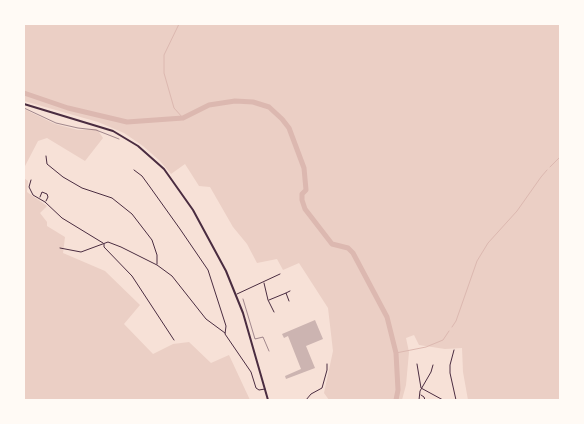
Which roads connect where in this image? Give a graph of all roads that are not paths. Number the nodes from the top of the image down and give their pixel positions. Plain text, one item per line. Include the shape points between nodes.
1 (24, 104) edge
2 (46, 156) dead end
3 (134, 170) dead end
4 (31, 180) dead end
5 (39, 198) junction
6 (45, 202) junction
7 (104, 243) junction
8 (60, 248) dead end
9 (157, 265) junction
10 (280, 274) dead end
11 (264, 282) junction
12 (290, 291) dead end
13 (286, 293) junction
14 (237, 294) junction
15 (243, 298) dead end
16 (268, 300) junction
17 (289, 302) dead end
18 (274, 312) dead end
19 (225, 334) junction
20 (174, 340) dead end
21 (454, 350) dead end
22 (269, 351) dead end
23 (327, 364) dead end
24 (417, 364) dead end
25 (433, 365) dead end
26 (422, 388) junction
27 (265, 389) junction
28 (420, 395) junction
29 (268, 400) edge
30 (306, 400) edge
31 (419, 400) edge
32 (425, 400) edge
33 (444, 400) edge
34 (456, 400) edge

1 - 14 main road via 104,127 146,152 177,185 211,241
2 - 9 street via 46,164 63,177 82,188 112,198 132,214 152,240
3 - 19 street via 144,179 208,270 226,326
4 - 5 street via 30,190
5 - 6 street
5 - 6 street via 42,192 47,194
6 - 7 street via 62,218
7 - 8 street via 81,252
7 - 9 street via 121,247
7 - 20 street via 104,247 132,276
9 - 19 street via 172,276 206,318
10 - 11 street
11 - 14 street
11 - 16 street
12 - 13 street
13 - 16 street
13 - 17 street
14 - 27 main road
15 - 22 lane via 255,339 262,337
16 - 18 street
19 - 27 street via 251,372 256,388
21 - 34 street via 450,373
23 - 30 street via 322,388
24 - 26 street
25 - 26 street
26 - 28 street
26 - 33 street
27 - 29 main road
28 - 31 street
28 - 32 street

